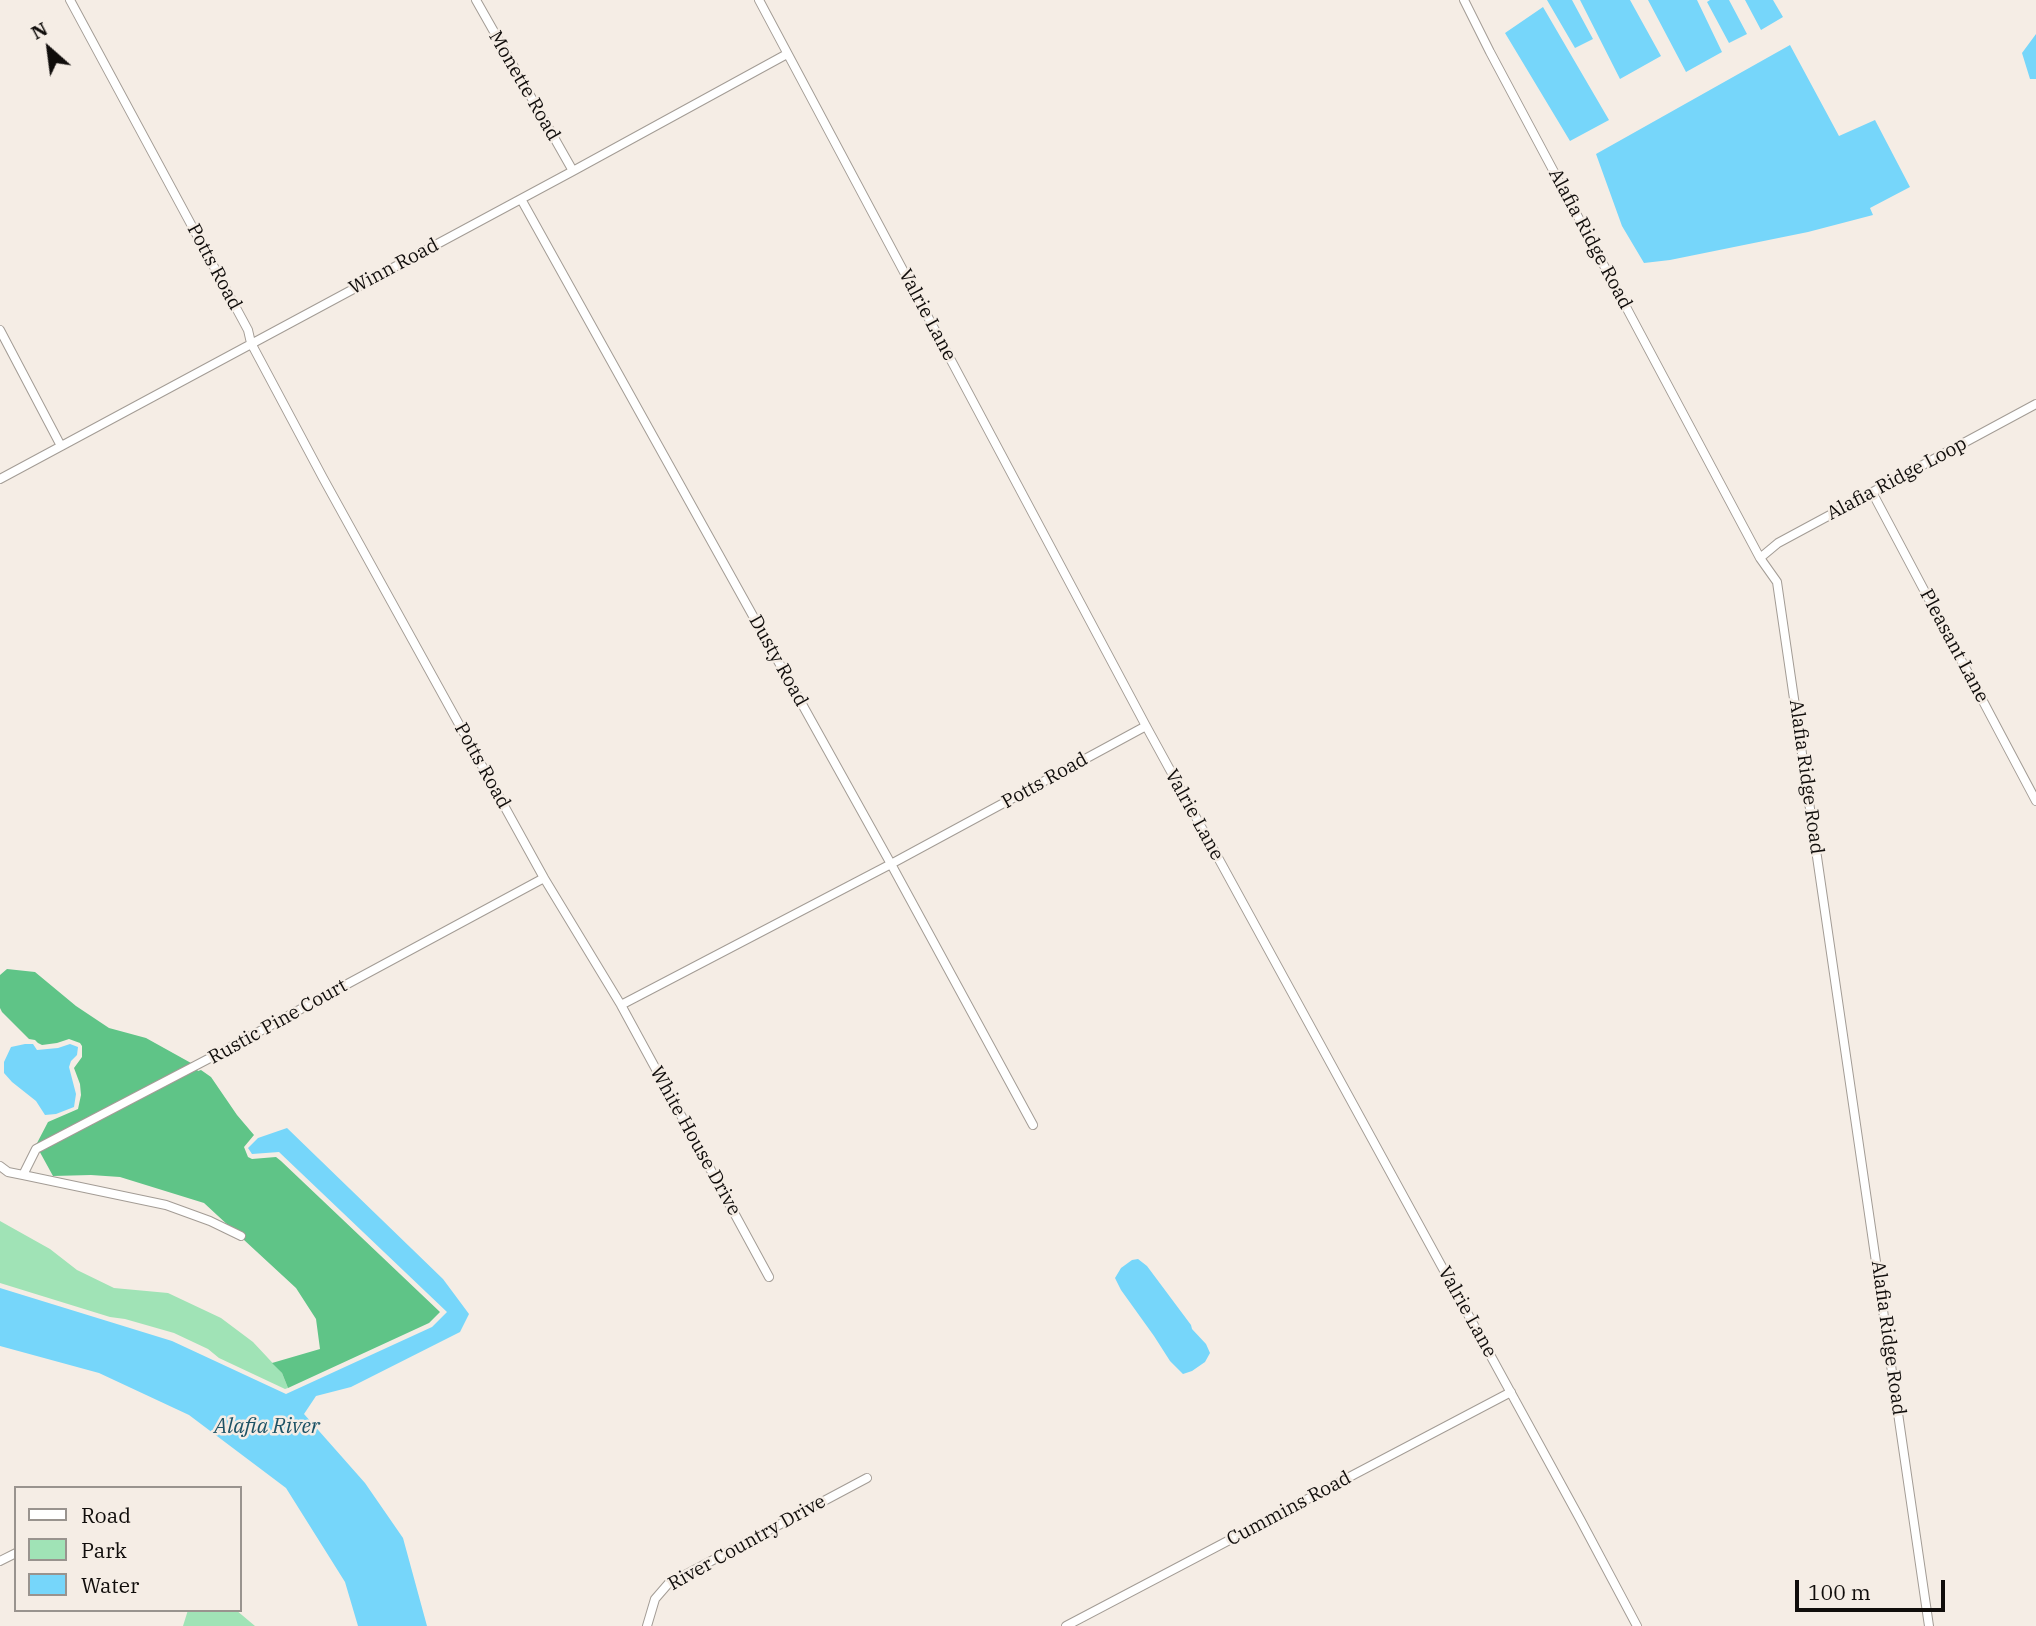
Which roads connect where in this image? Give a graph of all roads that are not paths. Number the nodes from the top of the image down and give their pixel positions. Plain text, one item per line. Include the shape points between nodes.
1 (70, 0) edge
2 (476, 0) edge
3 (759, 0) edge
4 (1464, 0) edge
5 (788, 54) junction
6 (573, 172) junction
7 (521, 200) junction
8 (0, 330) edge
9 (251, 343) junction
10 (2036, 404) edge
11 (61, 446) junction
12 (0, 479) edge
13 (1872, 492) junction
14 (1760, 558) junction
15 (1146, 726) junction
16 (2036, 800) edge
17 (891, 864) junction
18 (544, 878) junction
19 (621, 1005) junction
20 (1033, 1125) dead end
21 (0, 1166) edge
22 (23, 1175) junction
23 (241, 1236) dead end
24 (769, 1277) dead end
25 (1511, 1392) junction
26 (867, 1478) dead end
27 (647, 1626) edge
28 (1066, 1626) edge
29 (1637, 1626) edge
30 (1929, 1626) edge

1 - 9 street, Potts Road
2 - 6 street, Monette Road
3 - 5 street, Valrie Lane
4 - 14 street, Alafia Ridge Road
5 - 6 street, Winn Road
5 - 15 street, Valrie Lane
6 - 7 street, Winn Road
7 - 9 street, Winn Road
7 - 17 street, Dusty Road
8 - 11 street
9 - 11 street, Winn Road
9 - 18 street, Potts Road
10 - 13 street, Alafia Ridge Loop
11 - 12 street, Winn Road
13 - 14 street, Alafia Ridge Loop via 1778,543
13 - 16 street, Pleasant Lane
14 - 30 street, Alafia Ridge Road via 1777,582
15 - 17 street, Potts Road
15 - 25 street, Valrie Lane
17 - 19 street, Potts Road
17 - 20 street, Dusty Road
18 - 19 street, Potts Road
18 - 22 street, Rustic Pine Court via 36,1149
19 - 24 street, White House Drive
21 - 22 street
22 - 23 street via 166,1205
25 - 28 street, Cummins Road
25 - 29 street, Valrie Lane
26 - 27 street, River Country Drive via 668,1584 655,1599

